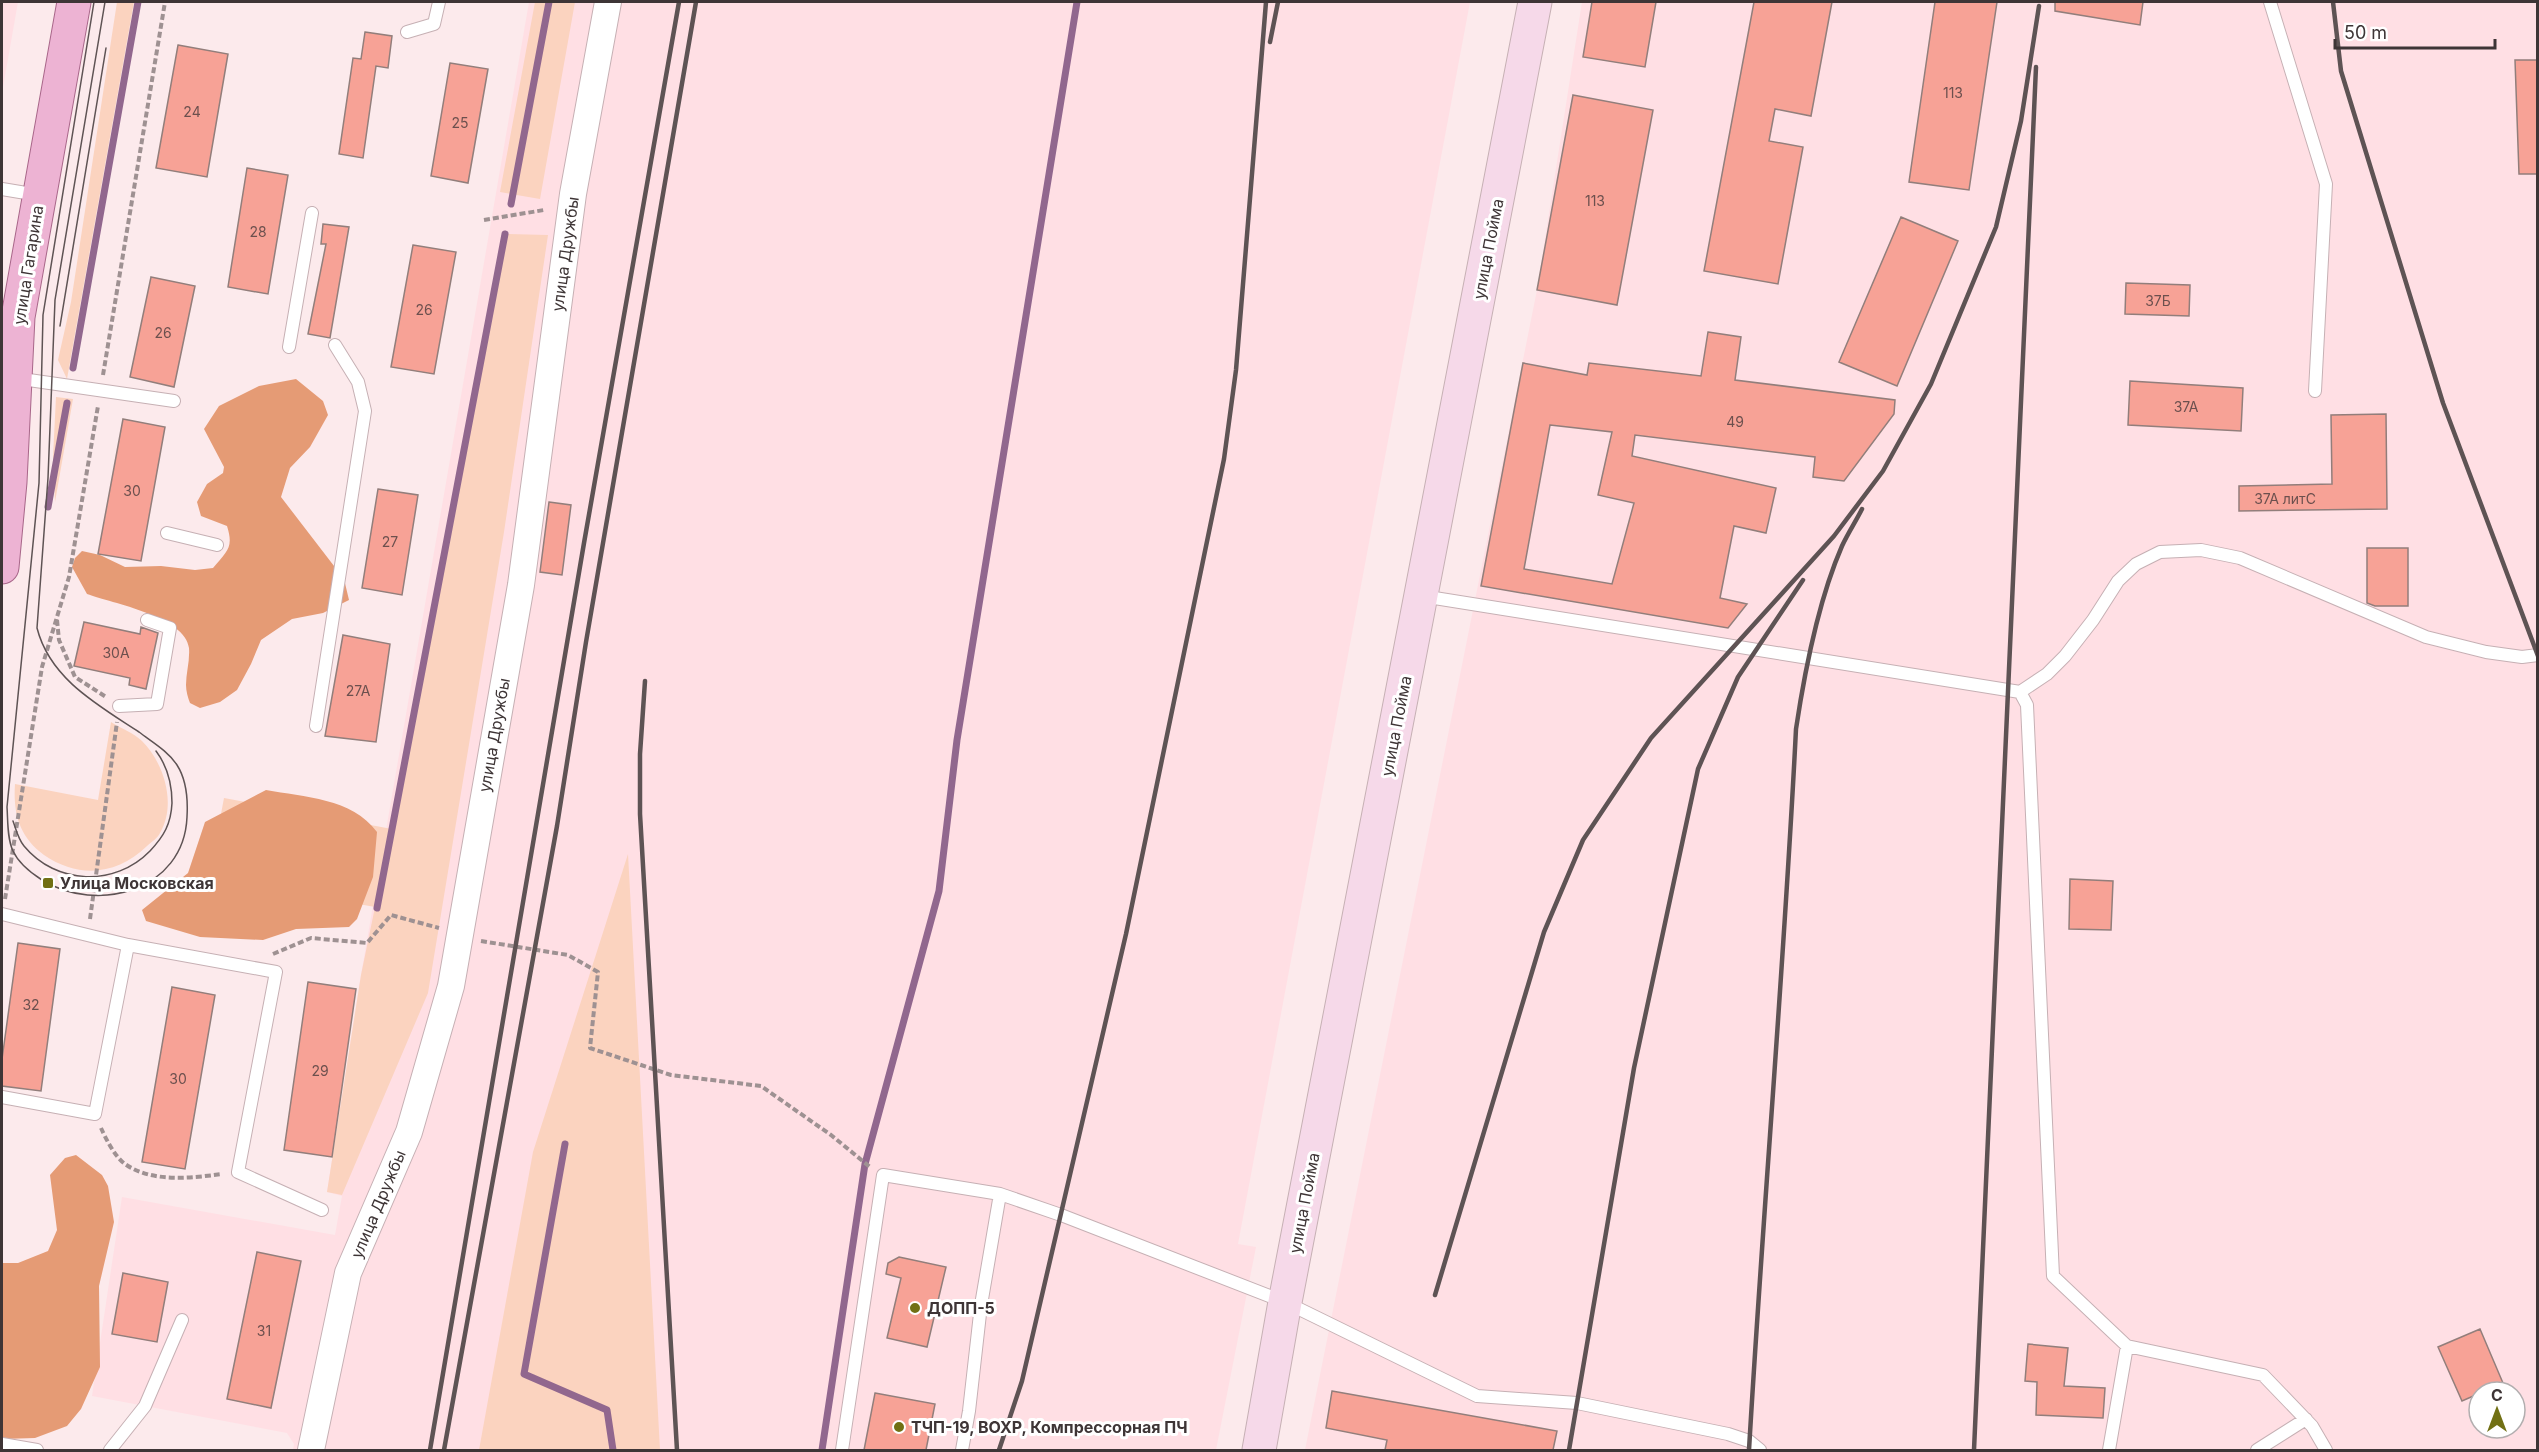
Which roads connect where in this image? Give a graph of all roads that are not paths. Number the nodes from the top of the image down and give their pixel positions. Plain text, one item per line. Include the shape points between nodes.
1 (74, 2) edge
2 (439, 2) edge
3 (608, 2) edge
4 (1535, 2) edge
5 (2270, 2) edge
6 (407, 32) dead end
7 (2, 189) edge
8 (39, 195) junction
9 (312, 213) dead end
10 (335, 345) dead end
11 (289, 347) dead end
12 (14, 378) junction
13 (2315, 391) dead end
14 (174, 401) dead end
15 (6, 481) edge
16 (167, 533) dead end
17 (217, 545) dead end
18 (2, 567) edge
19 (1421, 595) junction
20 (147, 620) dead end
21 (2538, 655) edge
22 (2020, 692) junction
23 (119, 706) road end
24 (316, 726) dead end
25 (2, 914) edge
26 (128, 945) junction
27 (2, 1097) edge
28 (1000, 1194) junction
29 (322, 1210) dead end
30 (1285, 1302) junction
31 (182, 1320) dead end
32 (2127, 1346) junction
33 (2306, 1419) junction
34 (2, 1443) edge
35 (37, 1450) edge
36 (110, 1450) edge
37 (311, 1450) edge
38 (842, 1450) edge
39 (962, 1450) edge
40 (1259, 1450) edge
41 (1760, 1450) edge
42 (2109, 1450) edge
43 (2257, 1450) edge
44 (2326, 1450) edge

1 - 8 main road, улица Гагарина
2 - 6 lane via 434,24
3 - 37 street, улица Дружбы via 573,194 520,585 451,986 409,1132 348,1273
4 - 19 main road, улица Пойма
5 - 13 lane via 2326,184
7 - 8 lane
8 - 12 main road, улица Гагарина via 18,317
9 - 11 lane
10 - 24 lane via 358,382 365,411
12 - 14 lane
12 - 15 main road, улица Гагарина
15 - 18 main road, улица Гагарина
16 - 17 lane
19 - 22 lane
19 - 30 main road, улица Пойма
20 - 23 lane via 170,628 157,704
21 - 22 lane via 2486,652 2426,637 2240,558 2201,550 2160,552 2136,564 2118,581 2065,656 2047,675
22 - 32 lane via 2026,705 2053,1276
25 - 26 lane
26 - 27 lane via 95,1114
26 - 29 lane via 276,972 238,1173
28 - 30 lane
28 - 38 lane via 883,1175
28 - 39 lane
30 - 40 main road, улица Пойма
30 - 41 lane via 1477,1396 1577,1403 1728,1434 1749,1441
31 - 36 lane via 145,1406
32 - 33 lane via 2264,1376
32 - 42 lane
33 - 43 lane
33 - 44 lane
34 - 35 lane

